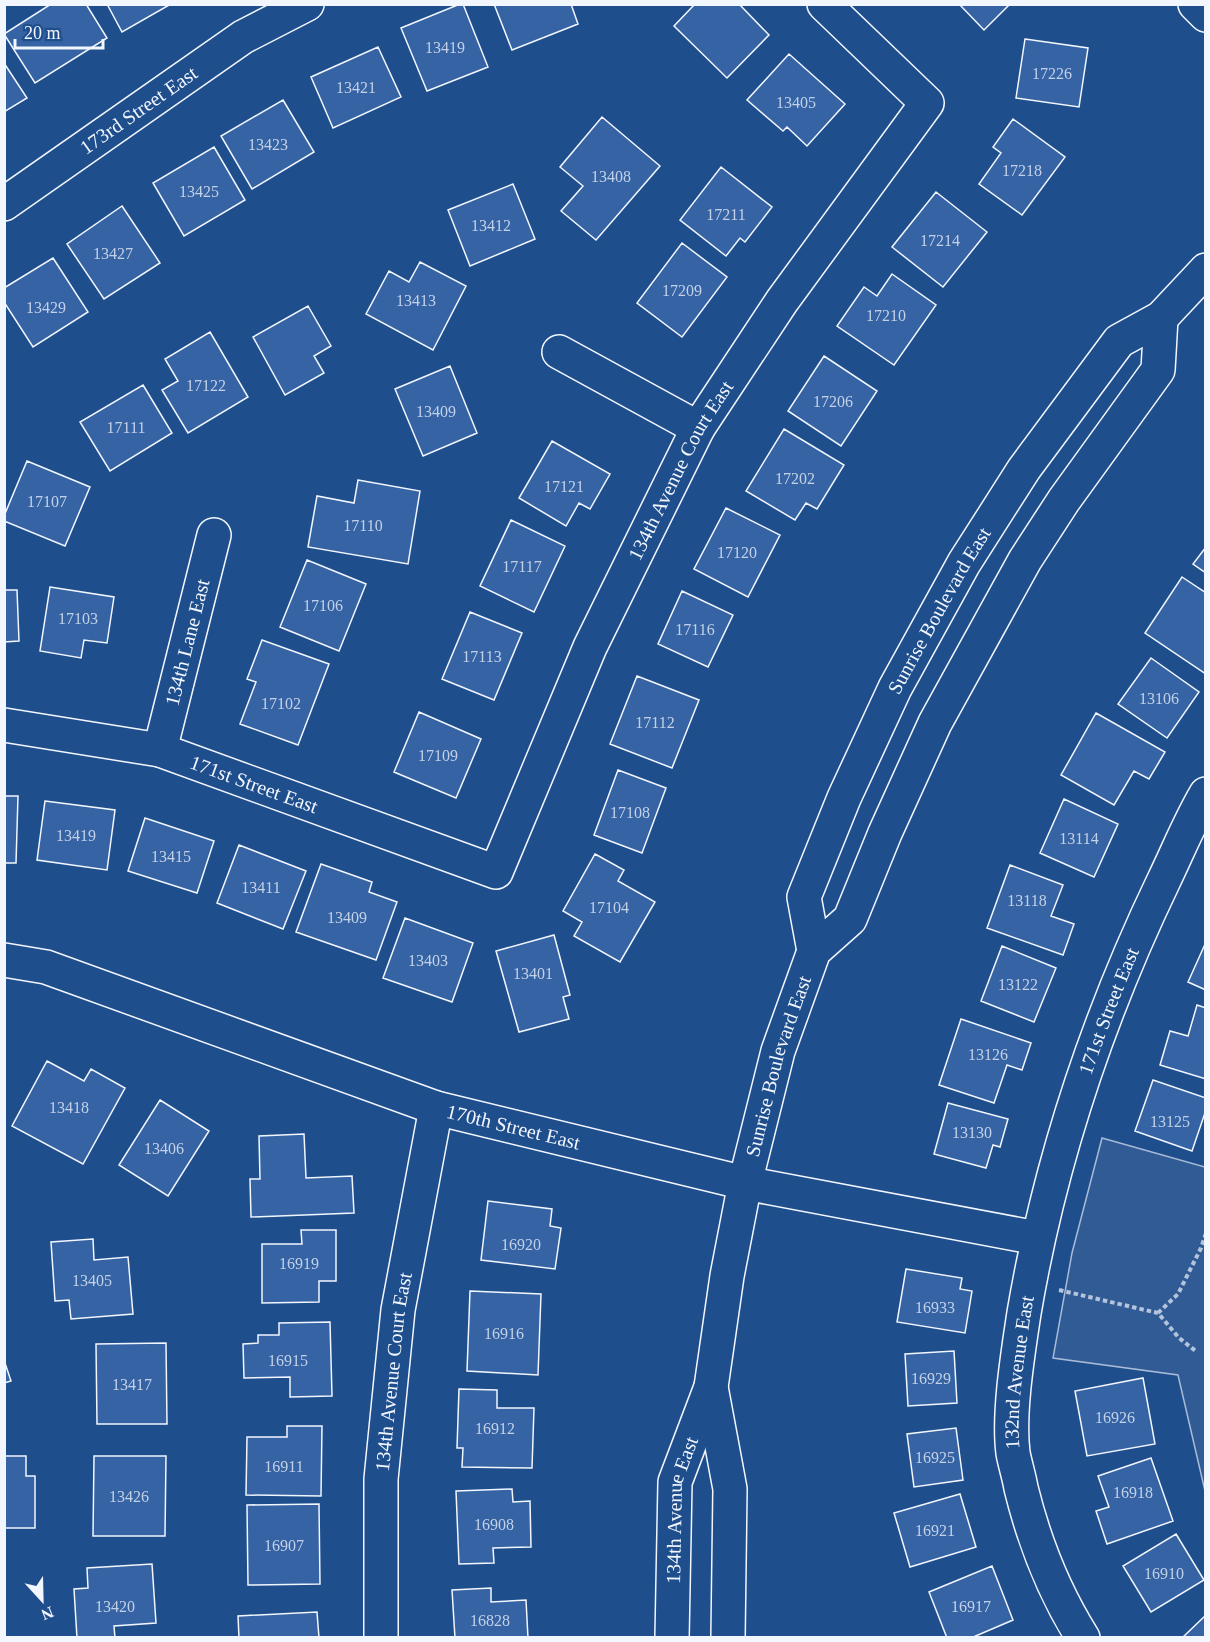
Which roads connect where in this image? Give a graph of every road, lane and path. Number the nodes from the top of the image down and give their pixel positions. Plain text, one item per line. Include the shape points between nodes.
1 (307, 4) edge
2 (824, 4) edge
3 (1195, 4) edge
4 (1206, 15) edge
5 (4, 204) edge
6 (1206, 270) edge
7 (1161, 318) junction
8 (559, 352) dead end
9 (698, 428) junction
10 (214, 535) dead end
11 (4, 726) edge
12 (160, 750) junction
13 (1206, 794) edge
14 (496, 872) joint
15 (814, 951) junction
16 (4, 960) edge
17 (436, 1108) junction
18 (745, 1183) junction
19 (1206, 1233) edge
20 (1037, 1238) junction
21 (1029, 1284) junction
22 (1158, 1313) junction
23 (1197, 1352) dead end
24 (711, 1387) junction
25 (381, 1638) edge
26 (672, 1638) edge
27 (728, 1638) edge
28 (1083, 1638) edge

1 - 5 street, 173rd Street East via 243,36
2 - 9 street, 134th Avenue Court East via 927,103 782,301
3 - 4 street
6 - 7 street, Sunrise Boulevard East
7 - 15 street, Sunrise Boulevard East via 1158,370 1025,560 934,723 850,919
7 - 15 street, Sunrise Boulevard East via 1119,341 1024,469 964,563 895,688 804,897
8 - 9 street
9 - 14 street, 134th Avenue Court East via 590,647
10 - 12 street, 134th Lane East
11 - 12 street, 171st Street East
12 - 14 street, 171st Street East
13 - 20 street, 171st Street East via 1107,1009 1075,1099
15 - 18 street, Sunrise Boulevard East via 778,1051
16 - 17 street, 170th Street East via 46,967
17 - 18 street, 170th Street East
17 - 25 street, 134th Avenue Court East via 397,1321 381,1479
18 - 20 street, 170th Street East
18 - 24 street, 134th Avenue East
19 - 22 path via 1178,1294
20 - 21 street, 132nd Avenue East
21 - 22 path
21 - 28 street, 132nd Avenue East via 1018,1348 1013,1452 1032,1530 1066,1611
22 - 23 path
24 - 26 street, 134th Avenue East via 675,1482
24 - 27 street, 134th Avenue East via 730,1489

